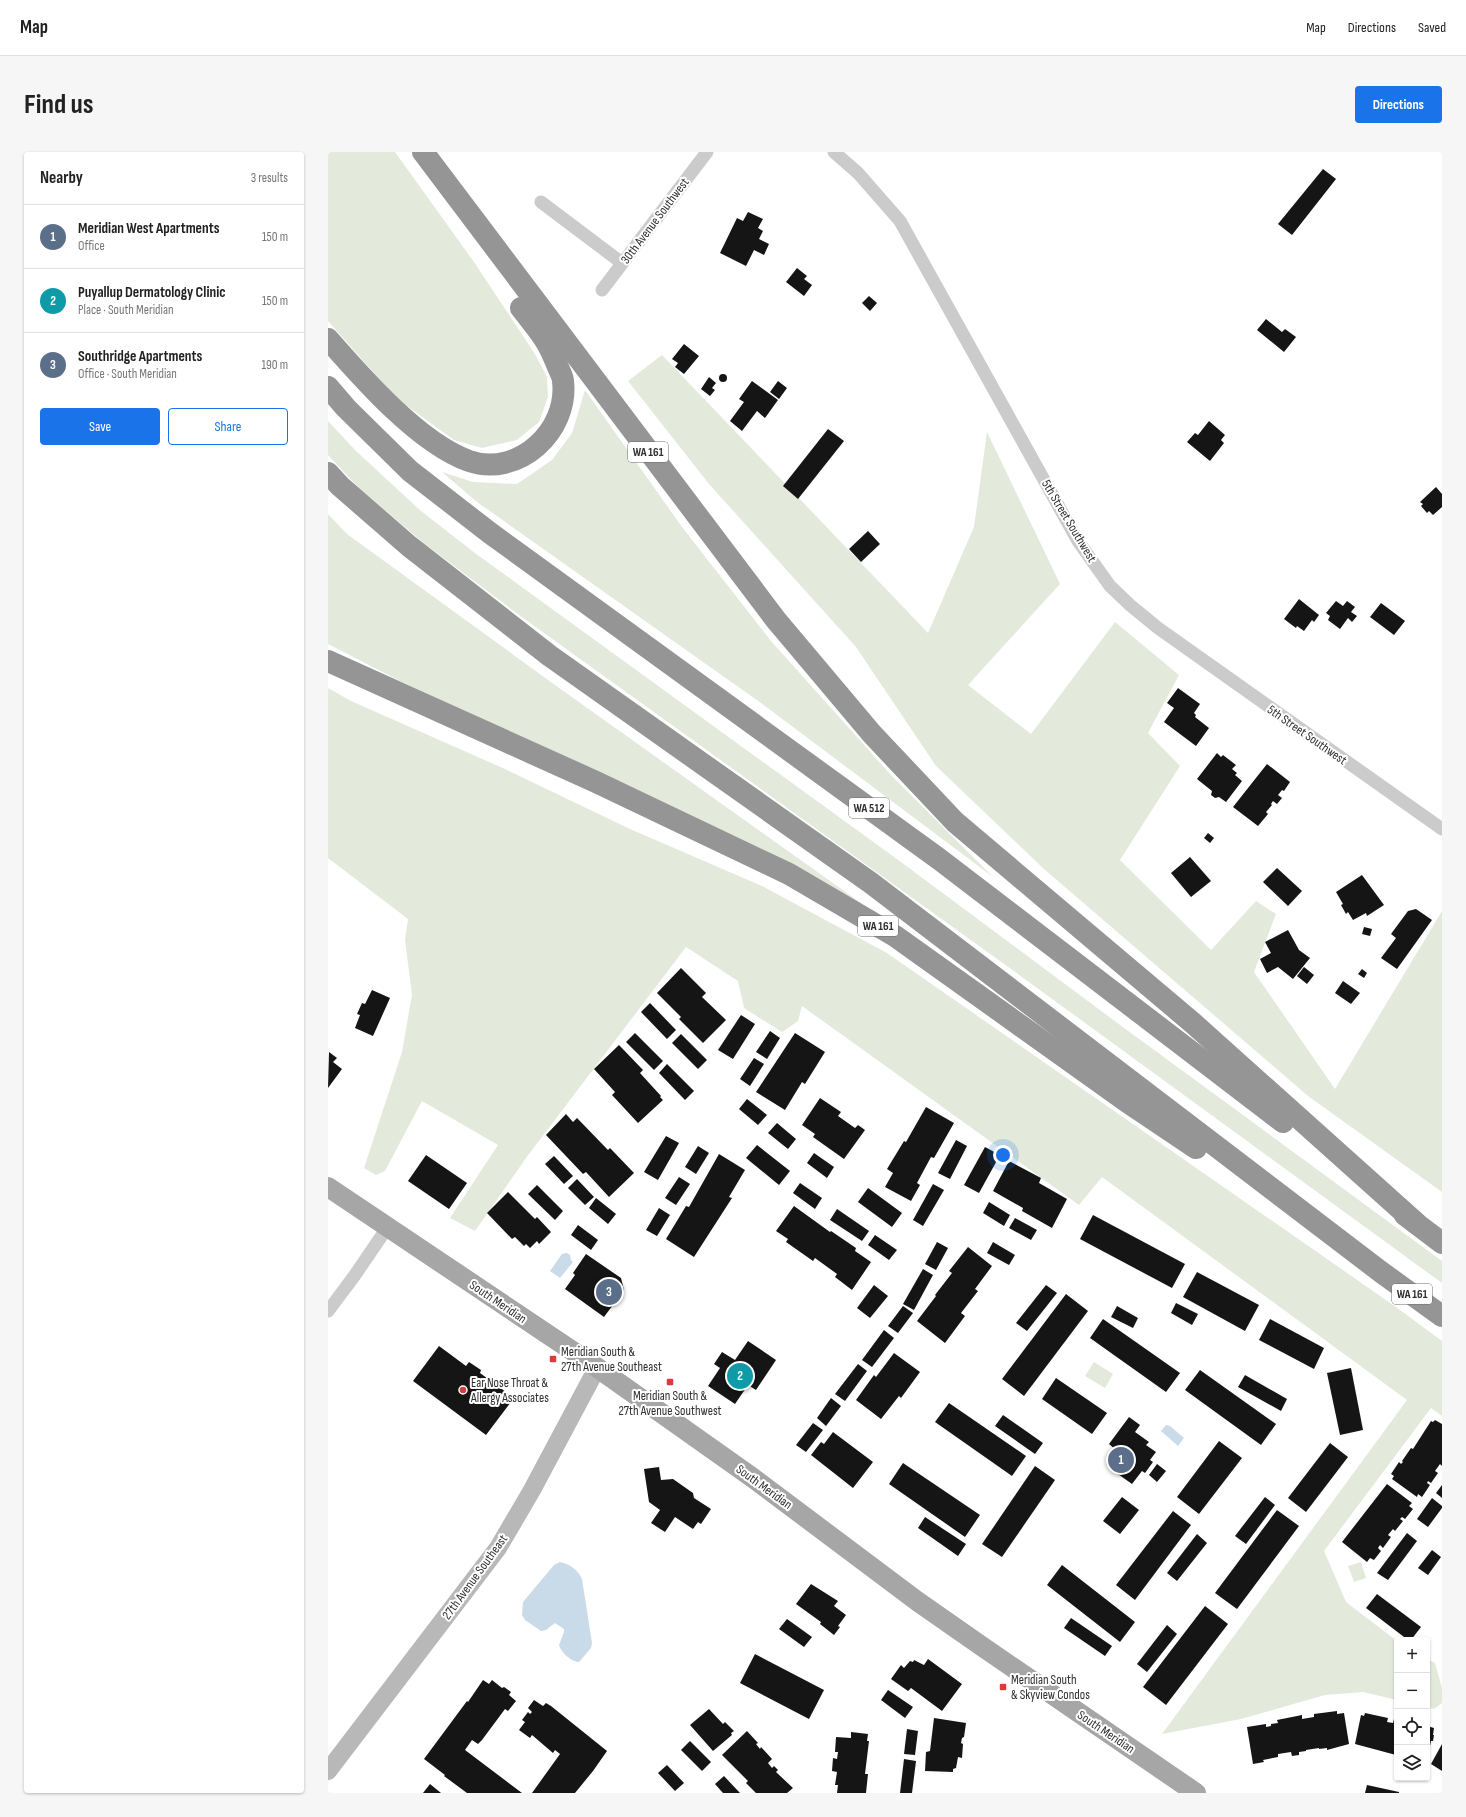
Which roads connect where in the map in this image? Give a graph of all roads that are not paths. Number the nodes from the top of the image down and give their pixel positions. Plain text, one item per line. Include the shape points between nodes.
1 (408, 152) edge
2 (423, 152) edge
3 (707, 152) edge
4 (834, 152) edge
5 (541, 202) dead end
6 (622, 263) junction
7 (602, 290) dead end
8 (328, 338) edge
9 (328, 387) edge
10 (328, 473) edge
11 (328, 661) edge
12 (1442, 829) edge
13 (328, 1188) edge
14 (1416, 1223) junction
15 (387, 1228) junction
16 (1442, 1243) edge
17 (1381, 1272) junction
18 (328, 1311) edge
19 (1442, 1316) edge
20 (597, 1368) junction
21 (328, 1771) edge
22 (1196, 1793) edge

1 - 8 highway via 548,345 564,380 563,403 556,423 536,448 518,458 493,465 470,461 449,451 415,427 371,387
2 - 14 highway, WA 161 via 776,620 872,734 955,822 1194,1024
3 - 6 street, 30th Avenue Southwest
4 - 12 street, 5th Street Southwest via 858,173 900,221 1078,541 1110,586 1158,628
5 - 6 street
6 - 7 street, 30th Avenue Southwest
9 - 14 highway, WA 512 via 410,471 490,533 939,859
10 - 17 highway via 409,546 550,656 871,883
11 - 17 highway, WA 161 via 596,782 789,874 895,936 1126,1101
13 - 15 main road, South Meridian
14 - 16 highway, WA 161
15 - 18 street
15 - 20 main road, South Meridian
17 - 19 highway, WA 161
20 - 21 street, 27th Avenue Southeast via 498,1548
20 - 22 main road, South Meridian via 753,1478 974,1641

